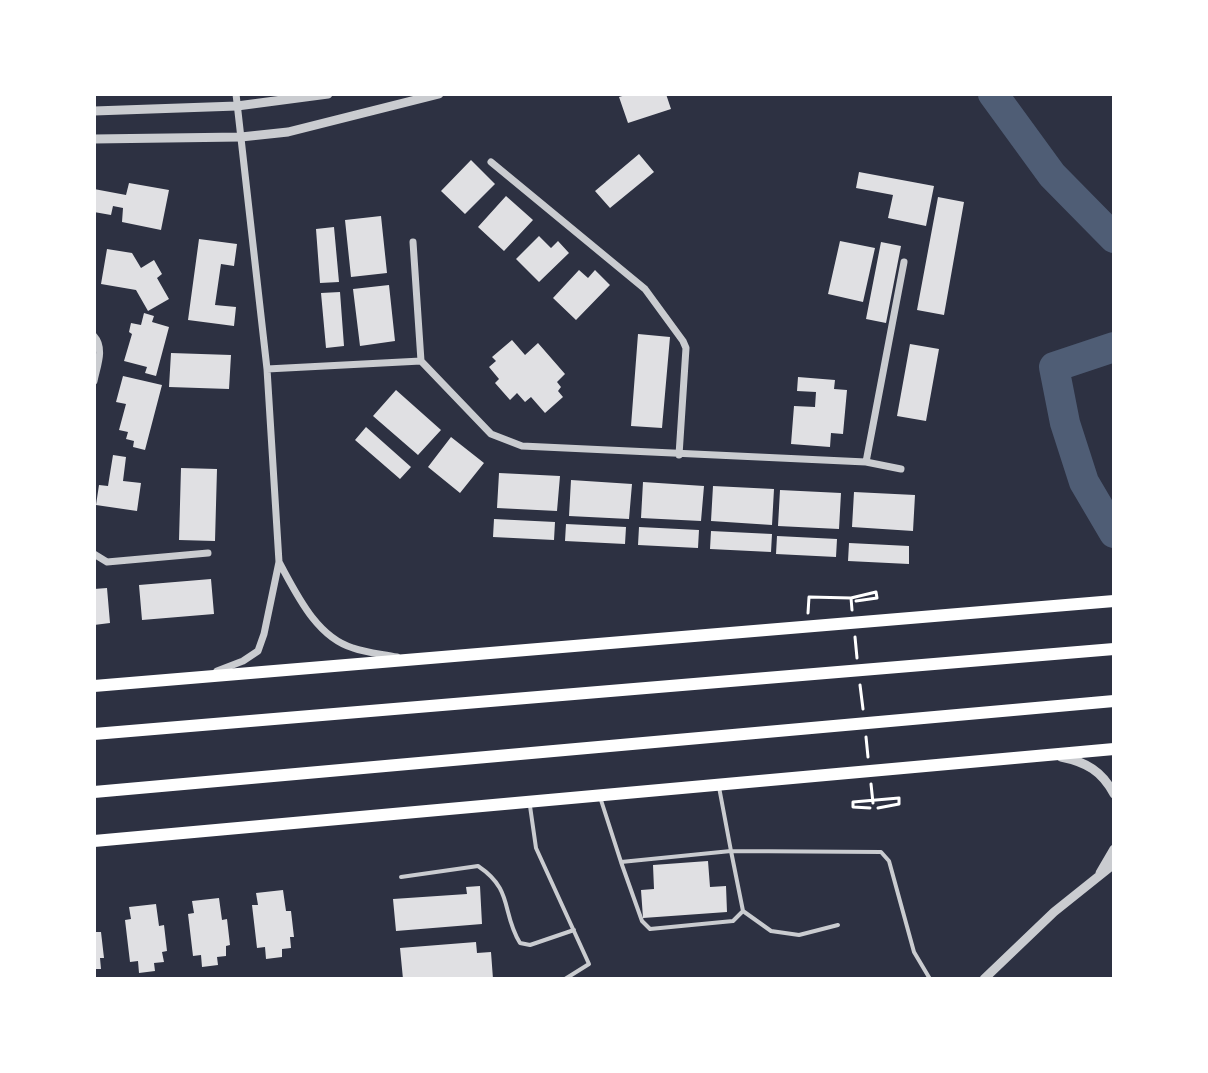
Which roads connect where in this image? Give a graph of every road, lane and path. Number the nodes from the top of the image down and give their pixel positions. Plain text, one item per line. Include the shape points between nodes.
1 (236, 94) edge
2 (328, 94) edge
3 (439, 94) edge
4 (237, 106) junction
5 (94, 111) edge
6 (241, 137) junction
7 (94, 139) edge
8 (491, 162) dead end
9 (413, 242) dead end
10 (904, 262) dead end
11 (94, 336) edge
12 (421, 361) junction
13 (267, 369) junction
14 (94, 381) edge
15 (679, 455) junction
16 (866, 462) junction
17 (901, 469) dead end
18 (208, 553) dead end
19 (94, 554) edge
20 (279, 562) junction
21 (809, 597) dead end
22 (851, 598) junction
23 (856, 601) dead end
24 (1114, 601) edge
25 (852, 614) dead end
26 (854, 629) dead end
27 (1114, 649) edge
28 (410, 659) junction
29 (858, 661) dead end
30 (859, 677) dead end
31 (196, 678) junction
32 (94, 686) edge
33 (1114, 701) edge
34 (863, 708) dead end
35 (864, 724) dead end
36 (94, 734) edge
37 (1114, 749) edge
38 (1046, 754) junction
39 (719, 784) junction
40 (94, 792) edge
41 (1114, 794) edge
42 (599, 795) junction
43 (529, 803) junction
44 (873, 803) junction
45 (870, 808) dead end
46 (878, 808) dead end
47 (94, 841) edge
48 (1114, 849) edge
49 (731, 851) junction
50 (621, 862) junction
51 (1114, 864) edge
52 (401, 877) dead end
53 (1096, 879) junction
54 (743, 911) junction
55 (838, 925) dead end
56 (574, 930) junction
57 (565, 979) edge
58 (930, 979) edge
59 (984, 979) edge

1 - 4 street
2 - 4 street
3 - 6 street via 288,132
4 - 5 street
4 - 6 street
6 - 7 street
6 - 13 street
8 - 15 street via 645,289 683,341
9 - 12 street
10 - 16 street
11 - 14 street via 100,352
12 - 13 street
12 - 15 street via 491,434 522,446
13 - 20 street
15 - 16 street
16 - 17 street
18 - 19 street via 107,562
20 - 28 street via 324,630 350,648
20 - 31 street via 258,651
21 - 22 path
22 - 23 path via 876,592 877,598
22 - 25 path
24 - 28 highway
26 - 29 path
27 - 36 highway
28 - 31 highway
30 - 34 path
31 - 32 highway
33 - 40 highway
35 - 44 path
37 - 38 highway
38 - 39 highway
38 - 41 street via 1081,761 1099,771
39 - 42 highway
39 - 49 lane
42 - 43 highway
42 - 50 lane
43 - 47 highway
43 - 56 lane via 536,848
44 - 45 path via 853,802 853,807
44 - 46 path via 899,798 899,804
48 - 53 street
49 - 50 lane
49 - 54 lane
49 - 58 lane via 881,852 889,861 914,952
50 - 54 lane via 642,921 650,929 733,921
51 - 53 street
52 - 56 lane via 478,866 494,877 520,943 530,945
53 - 59 street
54 - 55 lane via 771,931 799,935
56 - 57 lane via 589,964

